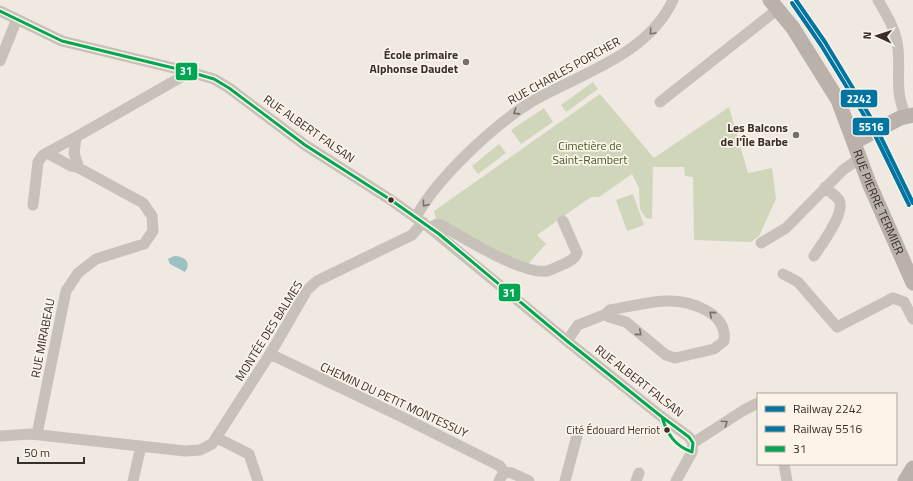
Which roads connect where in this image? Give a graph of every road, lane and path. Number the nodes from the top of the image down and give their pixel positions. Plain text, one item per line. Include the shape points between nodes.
1 (673, 0) edge
2 (878, 0) edge
3 (774, 5) edge
4 (0, 11) edge
5 (17, 19) junction
6 (0, 60) edge
7 (190, 72) junction
8 (660, 102) dead end
9 (906, 116) edge
10 (76, 137) junction
11 (859, 140) junction
12 (47, 153) junction
13 (860, 158) junction
14 (79, 168) junction
15 (825, 187) junction
16 (33, 205) dead end
17 (563, 221) dead end
18 (423, 222) junction
19 (761, 243) dead end
20 (814, 256) dead end
21 (783, 274) dead end
22 (913, 282) edge
23 (606, 314) junction
24 (913, 319) edge
25 (567, 341) junction
26 (270, 354) junction
27 (757, 404) edge
28 (578, 432) dead end
29 (38, 434) junction
30 (5, 435) edge
31 (217, 438) junction
32 (693, 444) junction
33 (142, 446) junction
34 (784, 465) edge
35 (913, 468) edge
36 (502, 477) edge
37 (134, 481) edge
38 (258, 481) edge
39 (530, 481) edge
40 (565, 481) edge
41 (676, 481) edge
42 (787, 481) edge
43 (905, 481) edge

1 -> 18 street, RUE CHARLES PORCHER via 660,23 632,49 531,102 503,121 477,144 446,178
2 - 9 street via 892,23 898,43 898,92
3 - 8 street
3 - 11 street, RUE PIERRE TERMIER via 793,28 838,100
4 - 5 street, RUE ALBERT FALSAN
5 - 6 street
5 - 7 street, RUE ALBERT FALSAN via 62,41
7 - 10 street
7 - 18 street, RUE ALBERT FALSAN via 214,79 229,88 305,145
9 - 11 street
10 - 12 street
10 - 14 street via 74,153
11 - 13 street, RUE PIERRE TERMIER
12 - 14 street, RUE MIRABEAU
12 - 16 street via 38,162
13 - 15 street
13 - 22 street, RUE PIERRE TERMIER
14 - 29 street, RUE MIRABEAU via 143,203 152,216 153,230 144,244 96,260 78,273 66,291
15 - 19 street via 786,228
15 - 20 street via 839,200 841,208 839,216
17 - 18 street via 582,252 570,261 547,271 531,269 492,253 443,226
18 - 25 street, RUE ALBERT FALSAN
18 - 26 street, MONTÉE DES BALMES via 412,235 317,281 308,290
21 - 24 street via 798,282 837,326 893,298 904,302
23 -> 23 street via 626,322 666,355 675,358 714,349 724,341 723,324 711,313 698,307 665,301 610,310
23 - 25 street via 578,325
25 - 32 street, RUE ALBERT FALSAN via 689,437
26 - 31 street, MONTÉE DES BALMES
26 - 36 street, CHEMIN DU PETIT MONTESSUY via 500,466
32 -> 27 street
28 - 40 street
29 - 30 street, MONTÉE DES BALMES
29 - 33 street, MONTÉE DES BALMES
31 - 33 street, MONTÉE DES BALMES via 212,444 200,450
31 - 38 street via 249,454
32 - 41 street via 692,452
33 - 37 street
34 - 42 street
35 - 43 street
36 - 39 street via 512,473

